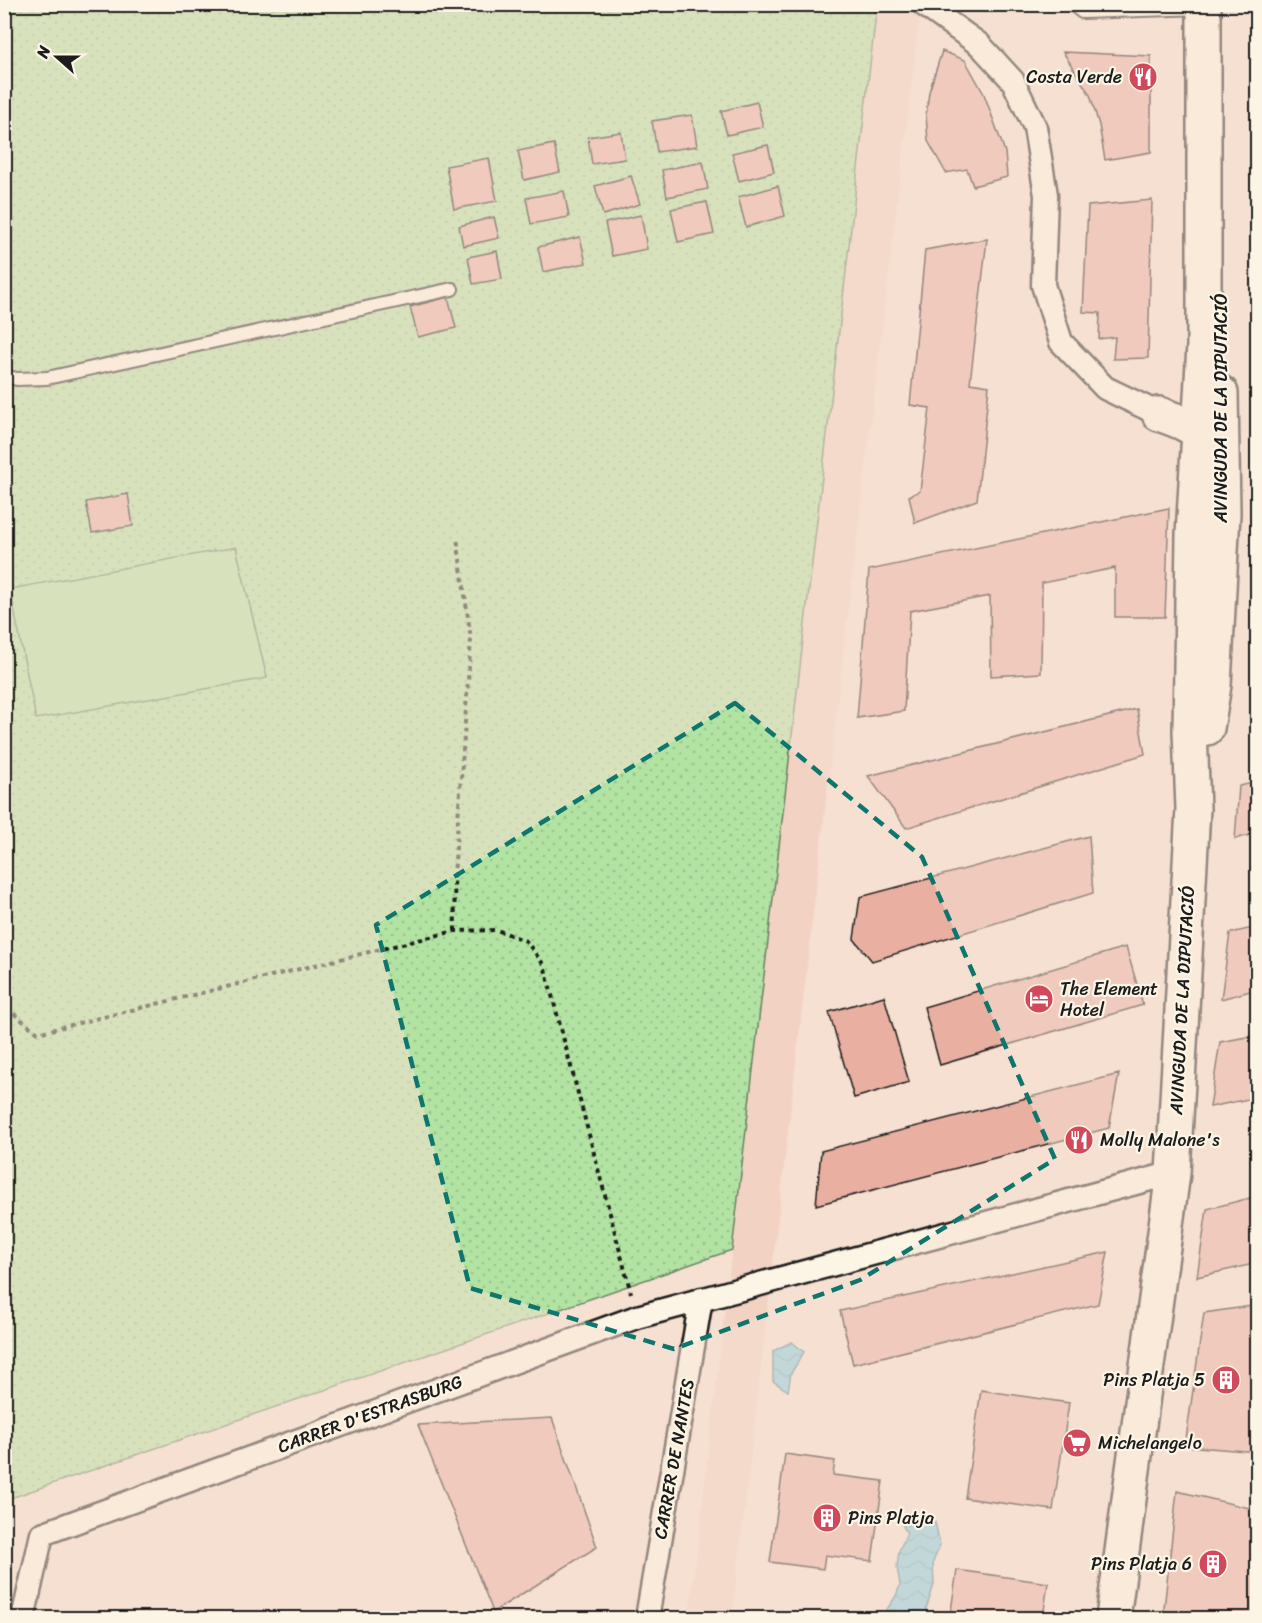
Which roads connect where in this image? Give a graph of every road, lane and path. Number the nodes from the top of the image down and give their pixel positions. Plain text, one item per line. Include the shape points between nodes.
1 (923, 4) edge
2 (1072, 4) edge
3 (1210, 6) edge
4 (1204, 162) junction
5 (453, 289) dead end
6 (4, 376) edge
7 (1159, 414) junction
8 (1199, 431) junction
9 (457, 538) dead end
10 (1214, 685) junction
11 (1193, 810) junction
12 (455, 931) junction
13 (4, 999) edge
14 (1173, 1173) junction
15 (701, 1299) junction
16 (637, 1317) junction
17 (23, 1618) edge
18 (646, 1618) edge
19 (1113, 1618) edge

1 - 7 street via 980,45 1013,81 1035,127 1046,195 1043,285 1061,342 1106,388
2 - 3 lane via 1082,12
3 - 4 street, AVINGUDA DE LA DIPUTACIÓ
3 - 10 street, AVINGUDA DE LA DIPUTACIÓ via 1223,179 1219,228 1223,513
4 - 7 street via 1194,195 1190,385 1180,404
4 - 8 street, AVINGUDA DE LA DIPUTACIÓ via 1204,345
5 - 6 lane via 47,378
7 - 8 street
8 - 10 street via 1210,444 1210,513 1200,652
8 - 11 street, AVINGUDA DE LA DIPUTACIÓ via 1193,535 1190,730
9 - 12 path via 471,639 454,875
10 - 11 street, AVINGUDA DE LA DIPUTACIÓ
11 - 14 street, AVINGUDA DE LA DIPUTACIÓ
12 - 13 path via 38,1032 8,1009
12 - 16 path via 497,930 526,941 544,965
14 - 15 street, CARRER D'ESTRASBURG
14 - 19 street, AVINGUDA DE LA DIPUTACIÓ
15 - 16 street, CARRER D'ESTRASBURG
15 - 18 street, CARRER DE NANTES
16 - 17 street, CARRER D'ESTRASBURG via 42,1534

